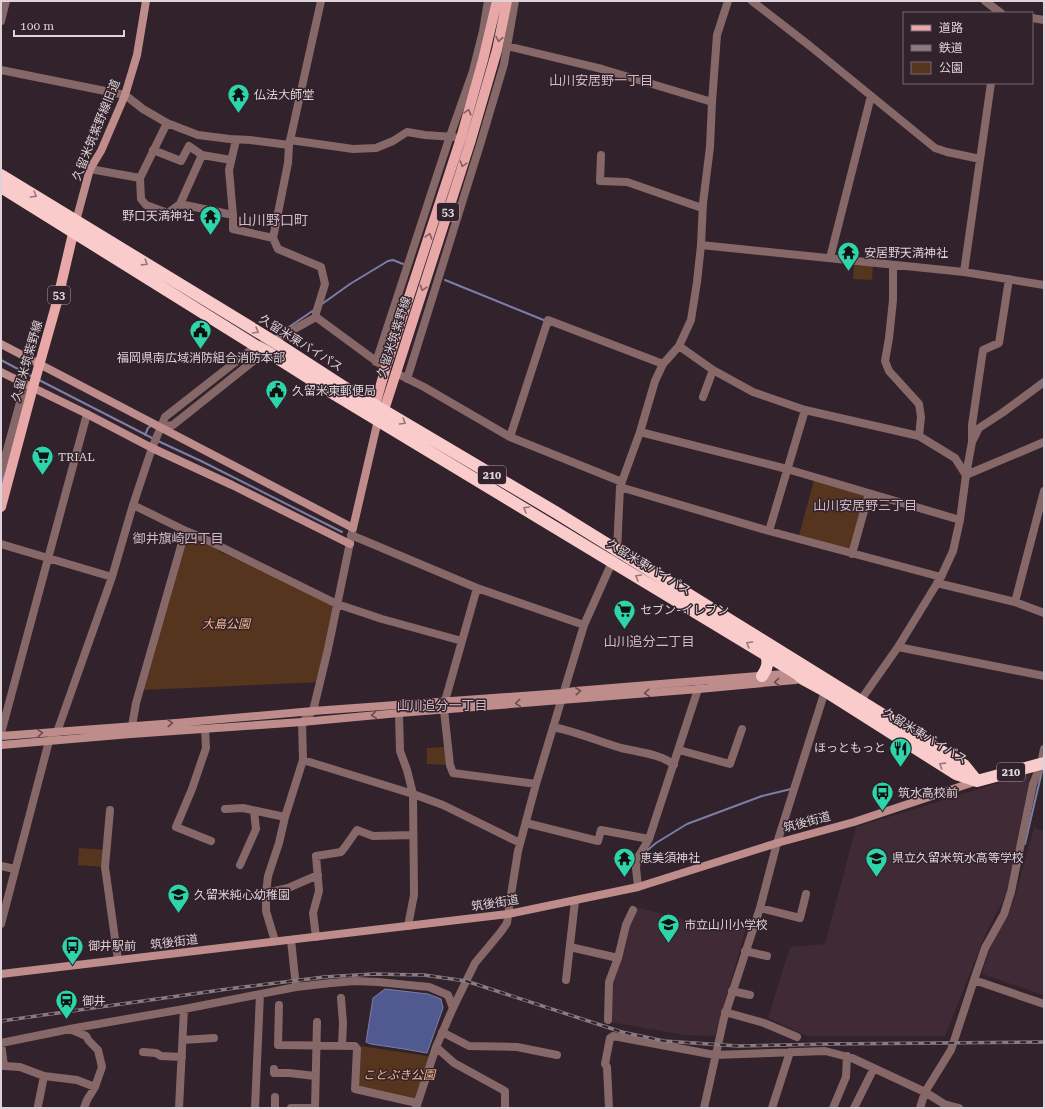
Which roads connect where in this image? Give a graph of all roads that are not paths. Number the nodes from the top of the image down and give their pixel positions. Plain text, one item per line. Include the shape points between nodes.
1 (6, 1) edge
2 (146, 1) edge
3 (321, 1) edge
4 (488, 1) edge
5 (497, 1) edge
6 (506, 1) edge
7 (515, 1) edge
8 (728, 1) edge
9 (752, 1) edge
10 (985, 1) edge
11 (1000, 12) edge
12 (1033, 18) edge
13 (1044, 20) edge
14 (1, 21) edge
15 (507, 46) junction
16 (1, 70) edge
17 (991, 84) edge
18 (125, 95) junction
19 (871, 96) junction
20 (712, 102) junction
21 (166, 123) junction
22 (450, 136) junction
23 (236, 140) junction
24 (289, 142) junction
25 (471, 142) junction
26 (154, 150) junction
27 (202, 155) junction
28 (601, 155) dead end
29 (980, 159) junction
30 (231, 160) junction
31 (90, 168) junction
32 (1, 175) edge
33 (140, 178) junction
34 (1, 187) edge
35 (180, 204) junction
36 (702, 208) junction
37 (233, 215) junction
38 (76, 221) junction
39 (73, 233) junction
40 (274, 238) junction
41 (701, 245) junction
42 (830, 258) junction
43 (893, 265) junction
44 (964, 272) junction
45 (1009, 279) junction
46 (1044, 285) edge
47 (316, 317) junction
48 (1, 344) edge
49 (265, 346) junction
50 (679, 346) junction
51 (376, 362) junction
52 (663, 364) junction
53 (39, 366) junction
54 (386, 367) junction
55 (713, 370) junction
56 (1, 372) edge
57 (396, 373) junction
58 (407, 379) junction
59 (1044, 382) edge
60 (29, 386) junction
61 (703, 397) dead end
62 (805, 410) junction
63 (379, 412) junction
64 (87, 414) junction
65 (161, 427) junction
66 (640, 432) junction
67 (919, 436) junction
68 (510, 437) junction
69 (972, 442) junction
70 (1044, 442) edge
71 (152, 448) junction
72 (787, 469) junction
73 (1, 472) edge
74 (966, 475) junction
75 (621, 484) junction
76 (1044, 491) edge
77 (869, 493) junction
78 (133, 505) junction
79 (1, 507) edge
80 (960, 520) junction
81 (769, 531) junction
82 (186, 532) junction
83 (351, 536) junction
84 (1, 544) edge
85 (852, 554) junction
86 (615, 556) junction
87 (49, 558) junction
88 (112, 577) junction
89 (939, 580) junction
90 (477, 588) junction
91 (1015, 602) junction
92 (337, 604) junction
93 (1044, 613) edge
94 (584, 625) junction
95 (462, 641) junction
96 (898, 647) junction
97 (766, 655) junction
98 (805, 673) junction
99 (762, 676) junction
100 (1044, 676) edge
101 (701, 681) junction
102 (699, 689) junction
103 (825, 691) junction
104 (562, 696) junction
105 (445, 705) junction
106 (857, 705) junction
107 (313, 711) junction
108 (399, 713) junction
109 (302, 722) junction
110 (132, 726) junction
111 (553, 727) junction
112 (205, 728) junction
113 (742, 729) dead end
114 (56, 732) junction
115 (1, 735) edge
116 (49, 741) junction
117 (1, 745) edge
118 (679, 750) junction
119 (1044, 750) edge
120 (303, 760) junction
121 (1042, 764) edge
122 (674, 765) junction
123 (977, 781) junction
124 (536, 784) junction
125 (413, 794) junction
126 (225, 809) dead end
127 (110, 810) dead end
128 (254, 811) junction
129 (285, 818) junction
130 (526, 823) junction
131 (413, 835) junction
132 (649, 838) junction
133 (211, 841) dead end
134 (520, 842) junction
135 (777, 843) junction
136 (240, 865) dead end
137 (1, 866) edge
138 (15, 869) junction
139 (318, 876) junction
140 (638, 886) junction
141 (266, 893) junction
142 (806, 894) dead end
143 (575, 901) junction
144 (760, 908) junction
145 (633, 910) dead end
146 (508, 914) junction
147 (1, 924) edge
148 (408, 926) junction
149 (316, 937) junction
150 (291, 940) junction
151 (275, 942) junction
152 (570, 947) junction
153 (745, 951) junction
154 (767, 956) dead end
155 (618, 958) junction
156 (118, 960) junction
157 (1, 974) edge
158 (566, 980) dead end
159 (974, 980) junction
160 (296, 987) junction
161 (732, 991) junction
162 (260, 994) junction
163 (750, 995) dead end
164 (341, 998) dead end
165 (1044, 1004) edge
166 (280, 1005) dead end
167 (453, 1008) junction
168 (184, 1009) junction
169 (725, 1012) junction
170 (608, 1020) dead end
171 (317, 1022) dead end
172 (70, 1029) junction
173 (442, 1032) junction
174 (797, 1037) dead end
175 (214, 1038) dead end
176 (183, 1040) junction
177 (1, 1043) edge
178 (316, 1045) junction
179 (342, 1045) junction
180 (436, 1047) junction
181 (144, 1052) dead end
182 (790, 1052) junction
183 (557, 1055) dead end
184 (715, 1055) junction
185 (847, 1056) junction
186 (182, 1057) junction
187 (874, 1068) junction
188 (274, 1070) dead end
189 (44, 1076) junction
190 (315, 1076) junction
191 (95, 1087) junction
192 (925, 1092) junction
193 (275, 1097) dead end
194 (38, 1106) dead end
195 (417, 1106) edge
196 (84, 1108) edge
197 (179, 1108) edge
198 (255, 1108) edge
199 (274, 1108) edge
200 (291, 1108) edge
201 (505, 1108) edge
202 (609, 1108) edge
203 (704, 1108) edge
204 (772, 1108) edge
205 (833, 1108) edge
206 (854, 1108) edge
207 (920, 1108) edge
208 (959, 1108) edge

1 - 14 street
2 - 18 street, 久留米筑紫野線旧道 via 137,55
3 - 24 street
4 - 22 street via 473,71
25 -> 5 main road, 久留米筑紫野線 / 53 via 484,60
6 -> 25 main road, 久留米筑紫野線 / 53 via 497,50
7 - 15 street
8 - 20 street via 717,35
9 - 19 street
10 - 11 street
12 - 13 street
15 - 20 street
15 - 25 street via 504,64
16 - 18 street
17 - 29 street
18 - 21 street
18 - 31 street, 久留米筑紫野線旧道 via 101,151
19 - 29 street via 935,148
19 - 42 street
20 - 36 street via 710,147
21 - 23 street via 198,135
21 - 26 street
22 - 24 street via 407,132 376,148 353,149
22 - 25 street
22 - 51 street
23 - 24 street
23 - 30 street
24 - 40 street via 288,163
54 -> 25 main road, 久留米筑紫野線 / 53
25 -> 57 main road, 久留米筑紫野線 / 53
25 - 58 street
26 - 27 street via 181,161 189,146
26 - 33 street
27 - 30 street
27 - 35 street
28 - 36 street via 600,181 627,182
29 - 44 street
30 - 37 street via 229,170
31 - 33 street
31 - 38 street, 久留米筑紫野線旧道
32 -> 38 highway, 久留米東バイパス / 210
33 - 35 street via 141,199 146,204 168,213
34 - 39 highway, 久留米東バイパス / 210
35 - 37 street
36 - 41 street
37 - 40 street via 233,229
38 - 39 main road, 久留米筑紫野線 / 53
38 -> 49 highway, 久留米東バイパス / 210
39 - 49 highway, 久留米東バイパス / 210
39 - 53 main road, 久留米筑紫野線 / 53
40 - 47 street via 278,249 321,267 325,284
41 - 42 street
41 - 50 street via 691,320
42 - 43 street
43 - 44 street
43 - 67 street via 893,300 885,361 889,371 919,404
44 - 45 street
45 - 46 street
45 - 69 street via 1000,343 983,350 972,425
47 - 49 street
47 - 51 street
48 - 53 street
49 - 63 highway, 久留米東バイパス / 210 via 334,394
49 - 65 street via 165,417
49 - 65 street via 173,425
50 - 52 street
50 - 55 street
51 - 54 street
52 - 66 street via 655,381
52 - 68 street via 548,320
53 - 60 main road, 久留米筑紫野線 / 53
53 - 65 street
54 - 63 main road, 久留米筑紫野線 / 53
55 - 61 street
55 - 62 street via 753,392
56 - 60 street
57 - 58 street
57 - 63 main road, 久留米筑紫野線 / 53
58 - 68 street
59 - 69 street via 979,428
60 - 64 street
60 - 73 street
60 - 79 main road, 久留米筑紫野線 / 53
62 - 67 street
62 - 72 street
63 - 83 street
63 - 86 highway, 久留米東バイパス / 210
64 - 71 street
64 - 87 street
65 - 71 street
65 - 83 street
66 - 72 street
66 - 75 street
67 - 74 street via 955,458
68 - 75 street
69 - 74 street
70 - 74 street
71 - 78 street
71 - 83 street
72 - 77 street
72 - 81 street
74 - 80 street
75 - 81 street
75 - 86 street
76 - 91 street
77 - 80 street
77 - 85 street
78 - 82 street
78 - 88 street
80 - 89 street via 953,551
81 - 85 street
82 - 92 street
82 - 110 street via 136,703
83 - 90 street
83 - 92 street
84 - 87 street
85 - 89 street
86 - 94 street
97 -> 86 highway, 久留米東バイパス / 210
86 - 98 highway, 久留米東バイパス / 210
87 - 88 street
87 - 115 street
88 - 114 street
89 - 91 street
89 - 96 street
90 - 94 street
90 - 95 street
91 - 93 street
92 - 95 street
92 - 107 street
94 - 104 street
95 - 105 street
96 - 100 street
96 - 106 street
97 - 98 highway, 久留米東バイパス / 210
97 - 99 highway via 768,665
98 - 99 street
98 -> 102 street
98 - 103 highway, 久留米東バイパス / 210
98 - 106 highway, 久留米東バイパス / 210
99 - 101 street
101 - 102 street
104 -> 101 street via 583,690
102 -> 104 street
102 - 118 street
103 - 106 highway, 久留米東バイパス / 210
103 - 135 street
104 - 105 street
104 - 111 street
105 - 107 street
105 - 108 street
105 - 124 street via 448,753 453,773
106 - 123 highway, 久留米東バイパス / 210 via 956,774
107 - 109 street
110 -> 107 street
108 -> 109 street
108 - 125 street via 400,751
109 - 112 street
109 - 120 street
110 - 114 street
111 - 122 street via 667,760
111 - 124 street
112 - 116 street
112 - 133 street via 206,748 176,827
113 - 118 street via 730,764
115 -> 114 street
114 - 116 street
116 - 117 street
116 - 138 street
118 - 122 street
119 - 121 street
120 - 125 street
120 - 129 street
121 - 123 highway, 210
121 - 159 street via 1033,784 1012,892
122 - 132 street
123 - 135 street, 筑後街道 via 854,822
124 - 130 street
125 - 131 street
125 - 134 street via 443,805
126 - 128 street via 243,808
127 - 156 street via 105,867
128 - 129 street
128 - 136 street via 256,829
129 - 141 street via 268,876
130 - 132 street via 598,841 601,830
130 - 134 street
131 - 139 street via 373,836 356,830 341,852 316,856
131 - 148 street via 414,895
132 - 140 street via 638,859
134 - 146 street
135 - 140 street, 筑後街道
135 - 144 street
137 - 138 street
138 - 147 street
139 - 141 street via 288,888
139 - 149 street via 319,891 313,913
140 - 143 street, 筑後街道
141 - 151 street via 266,911
142 - 144 street via 800,918
143 - 146 street, 筑後街道
143 - 152 street
144 - 153 street
145 - 155 street via 626,925
146 - 148 street, 筑後街道
146 - 167 street via 508,923 475,963
148 - 149 street, 筑後街道
149 - 150 street, 筑後街道
150 - 151 street, 筑後街道
150 - 160 street
151 - 156 street, 筑後街道
152 - 155 street
152 - 158 street
153 - 154 street
153 - 161 street
155 - 170 street via 609,982
156 - 157 street, 筑後街道
159 - 165 street
159 - 192 street via 951,1050
160 - 162 street
160 - 167 street via 355,981 429,987 448,995
161 - 163 street
161 - 169 street
162 - 168 street
162 - 198 street
164 - 179 street
166 - 178 street via 278,1045
167 - 173 street
168 - 172 street
168 - 176 street
169 - 174 street via 764,1022
169 - 184 street
171 - 178 street
172 - 177 street
172 - 191 street via 86,1036 98,1050 102,1067
173 - 180 street
173 - 183 street via 469,1046 517,1047
175 - 176 street
176 - 186 street
177 - 189 street via 4,1066 20,1066
178 - 179 street
178 - 190 street
179 - 195 street via 355,1046 356,1049 355,1089
180 - 195 street
180 - 201 street via 454,1063 504,1091
181 - 186 street
182 - 184 street
182 - 185 street via 825,1050
182 - 204 street
184 - 202 street via 613,1036 610,1038 604,1064 607,1067
184 - 203 street
185 - 187 street
185 - 205 street via 846,1077
186 - 197 street
187 - 192 street
187 - 206 street
188 - 190 street via 274,1073
189 - 191 street via 77,1080
189 - 194 street
190 - 200 street via 315,1108
191 - 196 street
192 - 207 street
192 - 208 street via 944,1104
193 - 199 street

